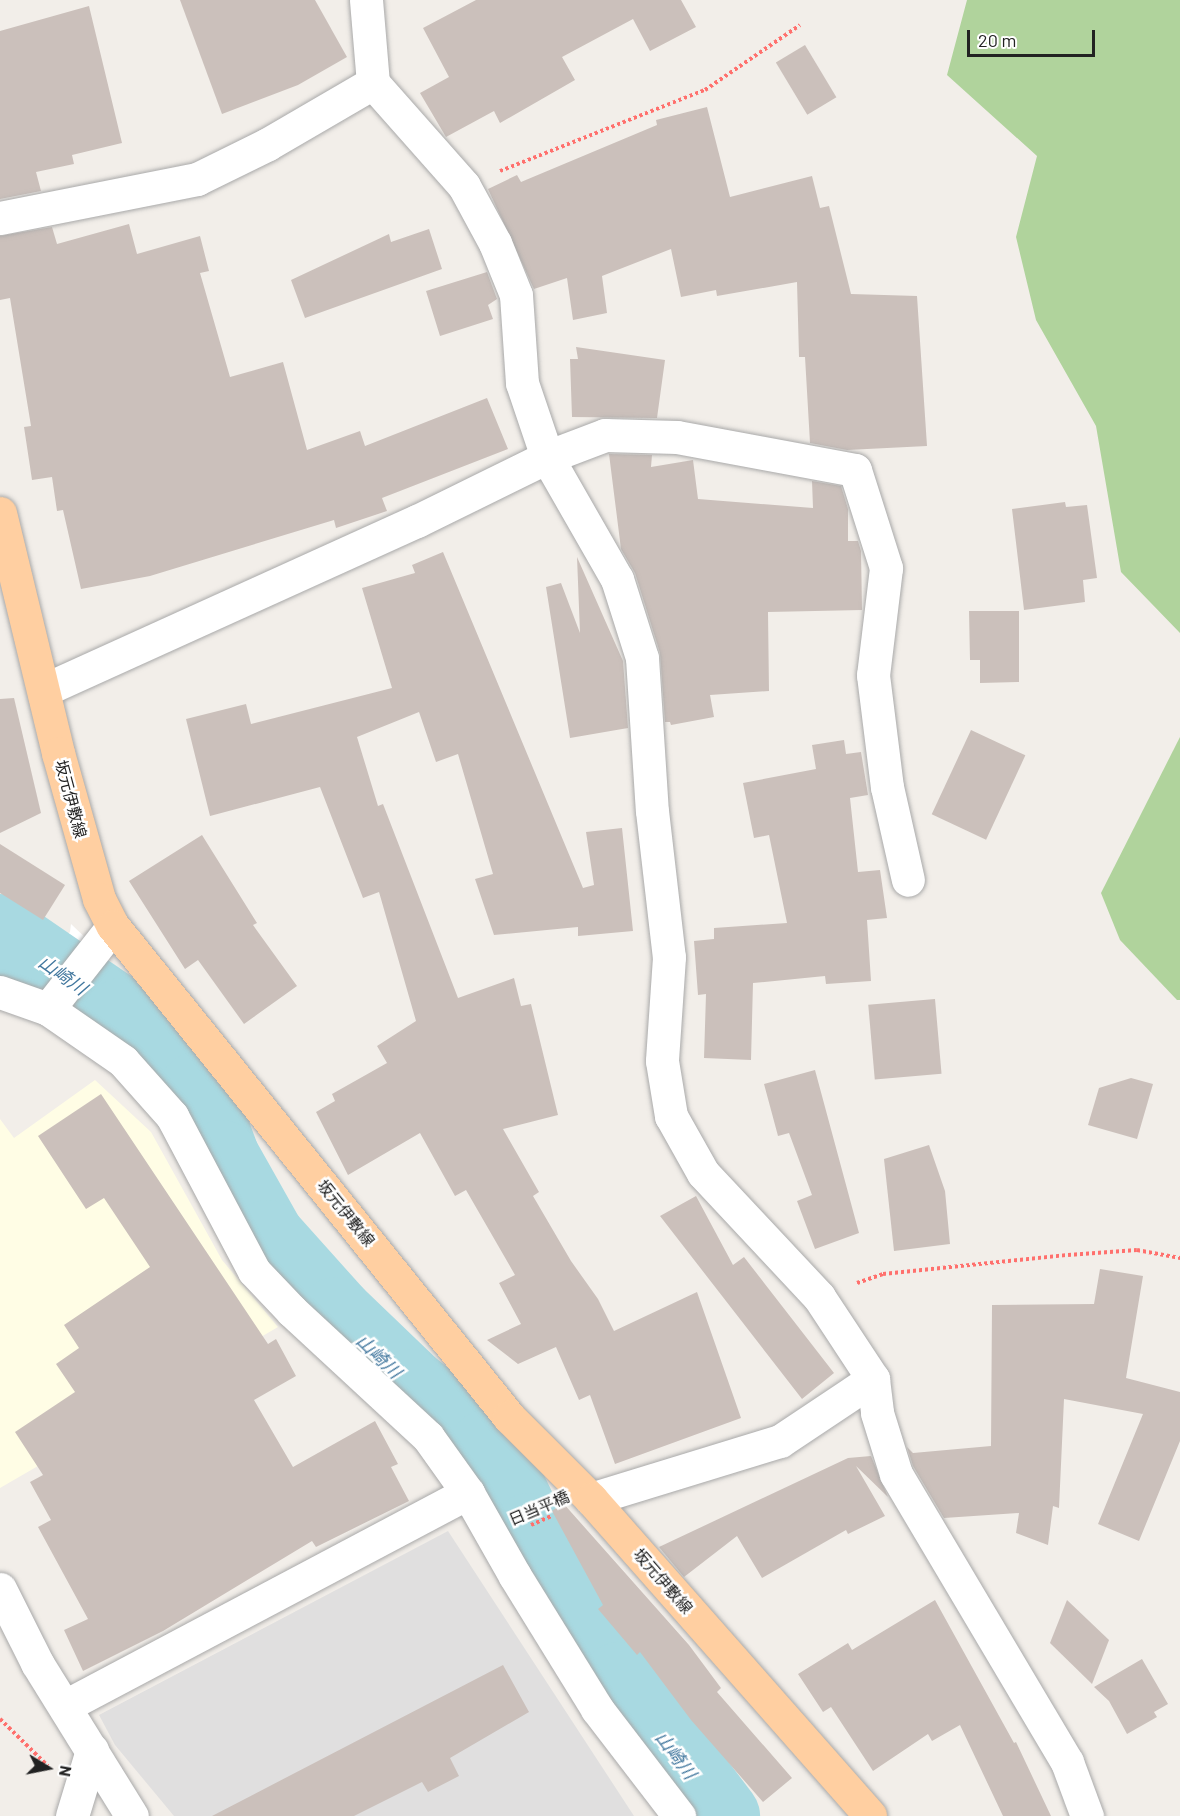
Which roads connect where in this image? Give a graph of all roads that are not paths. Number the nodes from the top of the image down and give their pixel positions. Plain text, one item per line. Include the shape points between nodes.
1 (366, 0) edge
2 (373, 83) junction
3 (0, 218) edge
4 (547, 458) junction
5 (0, 513) edge
6 (44, 690) junction
7 (908, 880) dead end
8 (113, 926) junction
9 (0, 992) edge
10 (48, 1009) junction
11 (873, 1379) junction
12 (468, 1492) junction
13 (591, 1499) junction
14 (0, 1589) edge
15 (65, 1706) junction
16 (92, 1750) junction
17 (75, 1806) edge
18 (132, 1816) edge
19 (679, 1816) edge
20 (870, 1816) edge
21 (1087, 1816) edge

1 - 2 street
2 - 3 street via 268,144 197,179
2 - 4 street via 464,186 495,243 516,295 522,383
4 - 6 street
4 - 7 street via 605,435 677,437 855,470 886,568 873,675 887,787
4 - 11 street via 617,579 642,658 652,811 669,957 662,1061 671,1116 704,1173 819,1297
5 - 6 main road, 坂元伊敷線
6 - 8 main road, 坂元伊敷線 via 99,898
8 - 10 street
8 - 13 main road, 坂元伊敷線 via 509,1417
9 - 10 street
10 - 12 street via 123,1061 172,1116 254,1271 428,1437
11 - 13 street via 780,1441
11 - 21 street via 877,1413 896,1474 1067,1762
12 - 15 street
12 - 19 street via 514,1576 597,1709
13 - 20 main road, 坂元伊敷線
14 - 15 street via 37,1663
15 - 16 street
16 - 17 street
16 - 18 street

